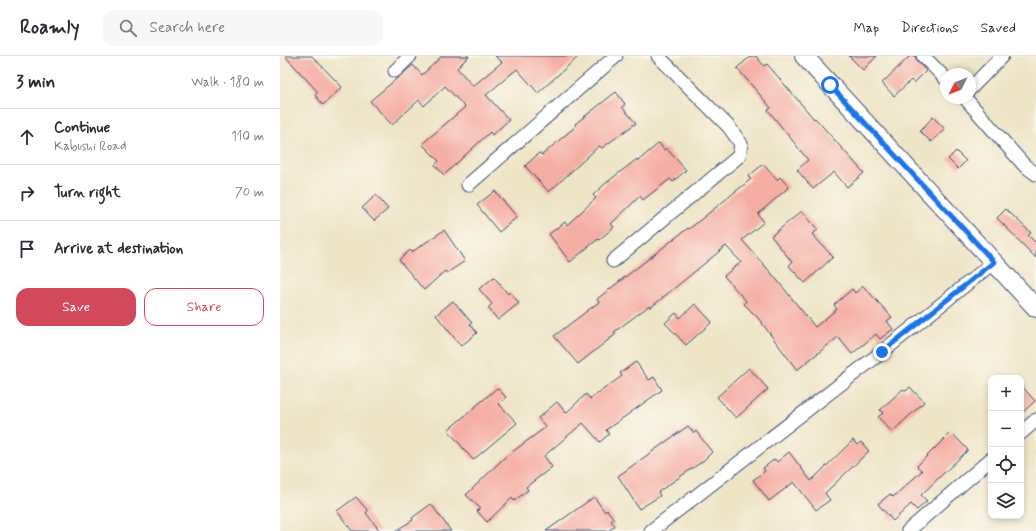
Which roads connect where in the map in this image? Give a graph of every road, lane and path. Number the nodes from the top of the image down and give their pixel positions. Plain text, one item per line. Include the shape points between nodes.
1 (410, 56) edge
2 (616, 56) edge
3 (658, 56) edge
4 (804, 56) edge
5 (923, 56) edge
6 (1002, 56) edge
7 (395, 71) dead end
8 (940, 73) edge
9 (976, 83) edge
10 (970, 104) edge
11 (1036, 174) edge
12 (468, 185) dead end
13 (613, 261) dead end
14 (994, 262) junction
15 (1036, 308) edge
16 (1036, 420) edge
17 (1024, 430) edge
18 (988, 462) edge
19 (651, 531) edge
20 (908, 531) edge

1 - 7 street
2 - 12 street
3 - 13 street via 729,127 741,144 739,156
4 - 14 main road
5 - 8 street
6 - 9 street
10 - 11 street via 1024,165
14 - 15 main road
14 - 19 street
16 - 17 street
18 - 20 street

